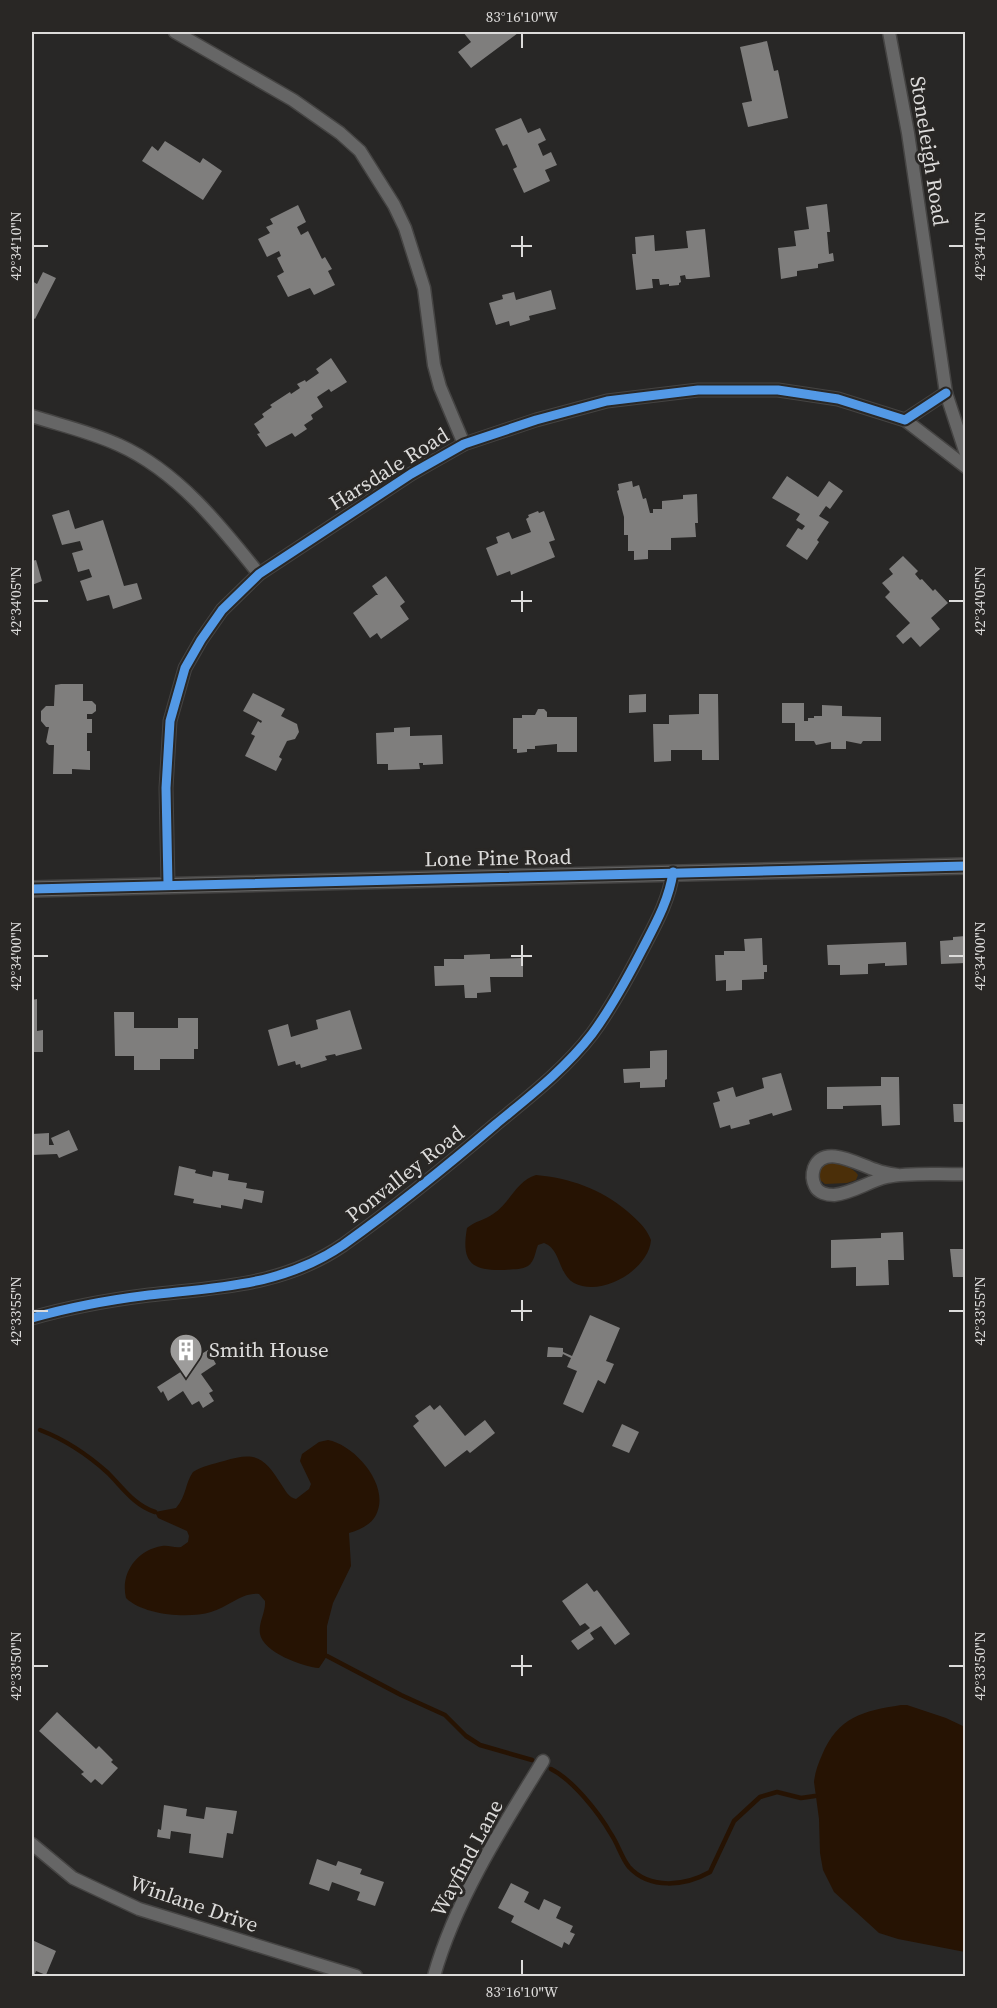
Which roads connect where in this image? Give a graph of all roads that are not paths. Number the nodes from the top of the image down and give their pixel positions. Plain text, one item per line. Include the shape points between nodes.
1 (175, 32) edge
2 (889, 32) edge
3 (946, 393) junction
4 (32, 416) edge
5 (904, 420) junction
6 (464, 444) junction
7 (966, 454) edge
8 (966, 466) edge
9 (259, 574) junction
10 (966, 866) edge
11 (673, 873) junction
12 (168, 885) junction
13 (32, 888) edge
14 (966, 1174) edge
15 (898, 1176) junction
16 (32, 1318) edge
17 (543, 1761) dead end
18 (32, 1844) edge
19 (356, 1977) edge
20 (434, 1977) edge

1 - 6 street via 293,100 360,151 405,228 424,288 437,376
2 - 3 street, Stoneleigh Road via 908,133
3 - 5 street
3 - 7 street, Stoneleigh Road
4 - 9 street via 119,445 143,458 197,502
5 - 6 street, Harsdale Road via 832,398 778,390 698,390 607,401
5 - 8 street, Harsdale Road
6 - 9 street, Harsdale Road via 411,474
9 - 12 street, Harsdale Road via 222,610 201,640 185,668 174,703 167,752
10 - 11 street, Lone Pine Road
11 - 12 street, Lone Pine Road
11 - 16 street, Ponvalley Road via 664,907 628,976 570,1059 455,1159 343,1245 299,1269 257,1281 96,1302
12 - 13 street, Lone Pine Road
14 - 15 street
15 - 15 street via 832,1156 817,1162 812,1177 820,1192 833,1195
17 - 20 street, Wayfind Lane via 483,1862 443,1947
18 - 19 street, Winlane Drive via 73,1878 139,1909

